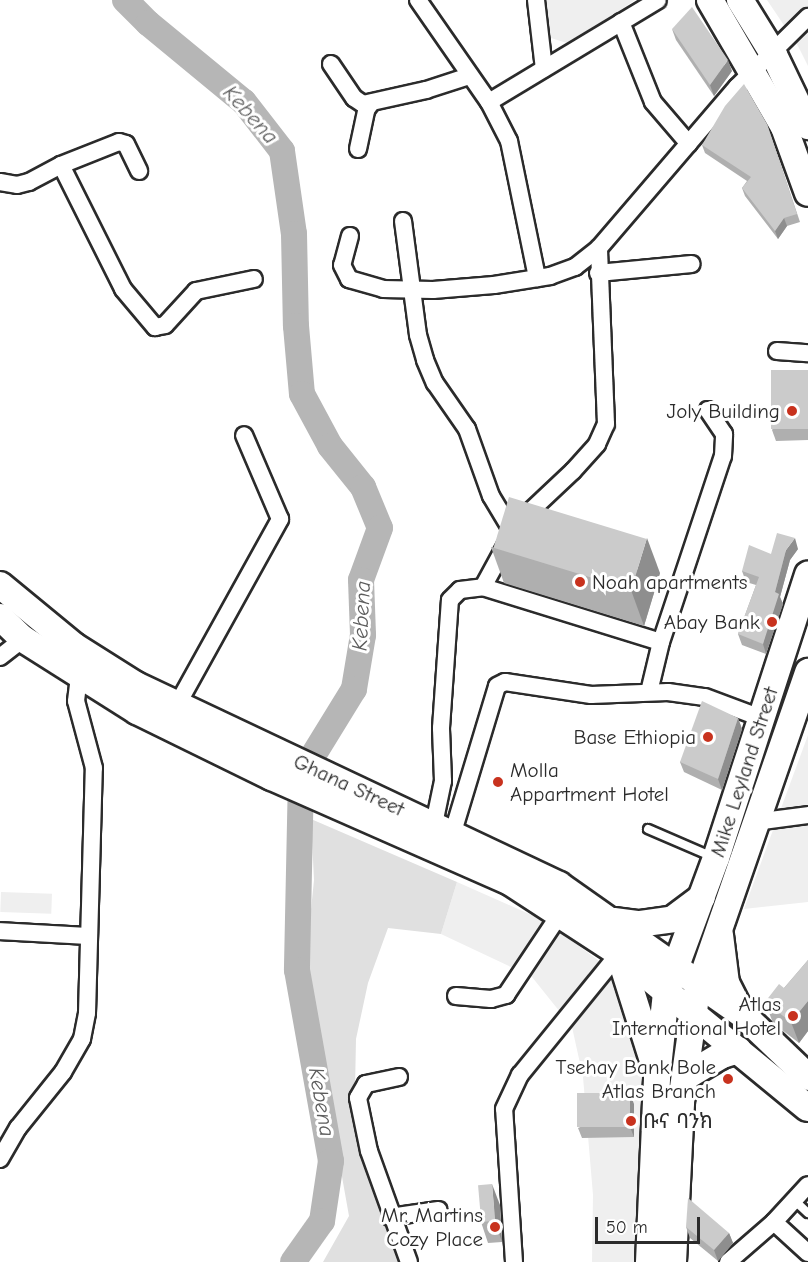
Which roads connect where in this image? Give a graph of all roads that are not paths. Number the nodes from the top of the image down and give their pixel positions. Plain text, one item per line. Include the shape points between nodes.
1 (418, 0) edge
2 (536, 0) edge
3 (658, 0) edge
4 (710, 0) edge
5 (740, 0) edge
6 (808, 17) edge
7 (621, 22) junction
8 (774, 55) junction
9 (331, 64) dead end
10 (544, 69) junction
11 (755, 73) junction
12 (469, 76) junction
13 (489, 102) junction
14 (371, 103) junction
15 (808, 126) edge
16 (688, 144) junction
17 (358, 149) dead end
18 (61, 165) junction
19 (139, 171) dead end
20 (0, 182) edge
21 (808, 193) edge
22 (404, 221) dead end
23 (350, 236) dead end
24 (599, 248) junction
25 (693, 264) dead end
26 (598, 273) junction
27 (537, 278) junction
28 (254, 279) dead end
29 (415, 290) junction
30 (777, 351) dead end
31 (808, 353) edge
32 (708, 410) dead end
33 (244, 435) dead end
34 (511, 529) junction
35 (808, 575) edge
36 (0, 585) edge
37 (483, 587) junction
38 (0, 617) edge
39 (23, 639) junction
40 (662, 642) junction
41 (0, 657) edge
42 (782, 659) junction
43 (808, 670) edge
44 (79, 677) junction
45 (649, 692) junction
46 (176, 707) junction
47 (760, 718) junction
48 (225, 741) junction
49 (352, 798) junction
50 (808, 815) edge
51 (754, 822) junction
52 (444, 828) junction
53 (648, 829) dead end
54 (716, 858) junction
55 (702, 897) junction
56 (560, 914) junction
57 (614, 921) junction
58 (720, 923) junction
59 (0, 931) edge
60 (89, 936) junction
61 (619, 953) junction
62 (675, 967) junction
63 (700, 984) junction
64 (666, 993) junction
65 (456, 996) dead end
66 (693, 1013) junction
67 (742, 1014) junction
68 (738, 1050) junction
69 (399, 1077) dead end
70 (657, 1077) junction
71 (685, 1077) junction
72 (808, 1077) edge
73 (808, 1108) edge
74 (0, 1159) edge
75 (808, 1185) edge
76 (794, 1200) junction
77 (438, 1210) dead end
78 (808, 1213) edge
79 (390, 1217) junction
80 (774, 1222) junction
81 (808, 1253) edge
82 (409, 1262) edge
83 (513, 1262) edge
84 (649, 1262) edge
85 (673, 1262) edge
86 (728, 1262) edge

1 - 12 street
2 - 10 street
3 - 7 street
4 - 11 main road
5 - 8 main road
6 - 8 street
7 - 10 street
7 - 16 street via 652,102
8 - 11 street
8 - 15 main road
9 - 14 street via 354,98
10 - 13 street
11 - 16 street via 737,87
11 - 21 main road via 784,127
12 - 13 street
12 - 14 street
13 - 27 street via 513,156
14 - 17 street
16 - 24 street
18 - 19 street via 119,142 126,144
18 - 20 street via 29,182
18 - 28 street via 123,289 155,327 165,325 196,291
22 - 29 street
23 - 29 street via 342,265 349,279 383,289
24 - 26 street
24 - 27 street via 574,267
25 - 26 street
26 - 34 street via 608,390 603,436 573,471
27 - 29 street
29 - 34 street via 418,336 425,360 435,383 467,429 491,496
30 - 31 street
32 - 40 street via 724,434 723,456
33 - 46 street via 280,519
34 - 37 street via 504,551
35 - 42 main road, Mike Leyland Street
36 - 46 main road, Ghana Street via 74,646
37 - 40 street
37 - 52 street via 460,590 450,600 441,728
38 - 39 main road, Ghana Street
39 - 41 street
39 - 44 main road, Ghana Street
40 - 45 street
42 - 43 street
42 - 47 main road, Mike Leyland Street
43 - 51 main road, Mike Leyland Street
44 - 48 main road, Ghana Street via 137,711
44 - 60 street via 76,701 94,768
45 - 47 street via 705,697
45 - 52 street via 591,695 514,683 497,686
46 - 48 main road, Ghana Street
47 - 54 main road, Mike Leyland Street
48 - 49 main road, Ghana Street via 277,751
48 - 49 main road, Ghana Street via 272,777
49 - 52 main road, Ghana Street
49 - 56 main road, Ghana Street via 510,882
50 - 51 street
51 - 58 main road, Mike Leyland Street
52 - 57 main road, Ghana Street via 528,867
53 - 54 lane
54 - 55 main road, Mike Leyland Street
55 - 57 main road via 673,919 639,924
55 - 62 main road, Mike Leyland Street
56 - 61 main road, Ghana Street
56 - 65 street via 506,995 491,999
57 - 62 main road, Ghana Street
58 - 63 main road, Mike Leyland Street
58 - 67 main road via 726,983
59 - 60 street
60 - 74 street via 87,1012 82,1039
61 - 64 main road, Ghana Street
61 - 70 main road
61 - 83 street via 520,1075 504,1109
62 - 63 main road, Ghana Street
62 - 64 main road, Mike Leyland Street
63 - 66 main road, Mike Leyland Street
63 - 67 main road, Ghana Street
64 - 66 main road, Ghana Street
64 - 70 main road, Mike Leyland Street
66 - 68 main road, Ghana Street
66 - 71 main road, Mike Leyland Street
67 - 72 main road
68 - 71 main road
68 - 73 main road, Ghana Street
69 - 79 street via 366,1084 358,1098
70 - 84 main road, Mike Leyland Street
71 - 85 main road, Mike Leyland Street
75 - 76 street
76 - 78 lane
76 - 80 street
77 - 79 street
79 - 82 street
80 - 81 street
80 - 86 street

